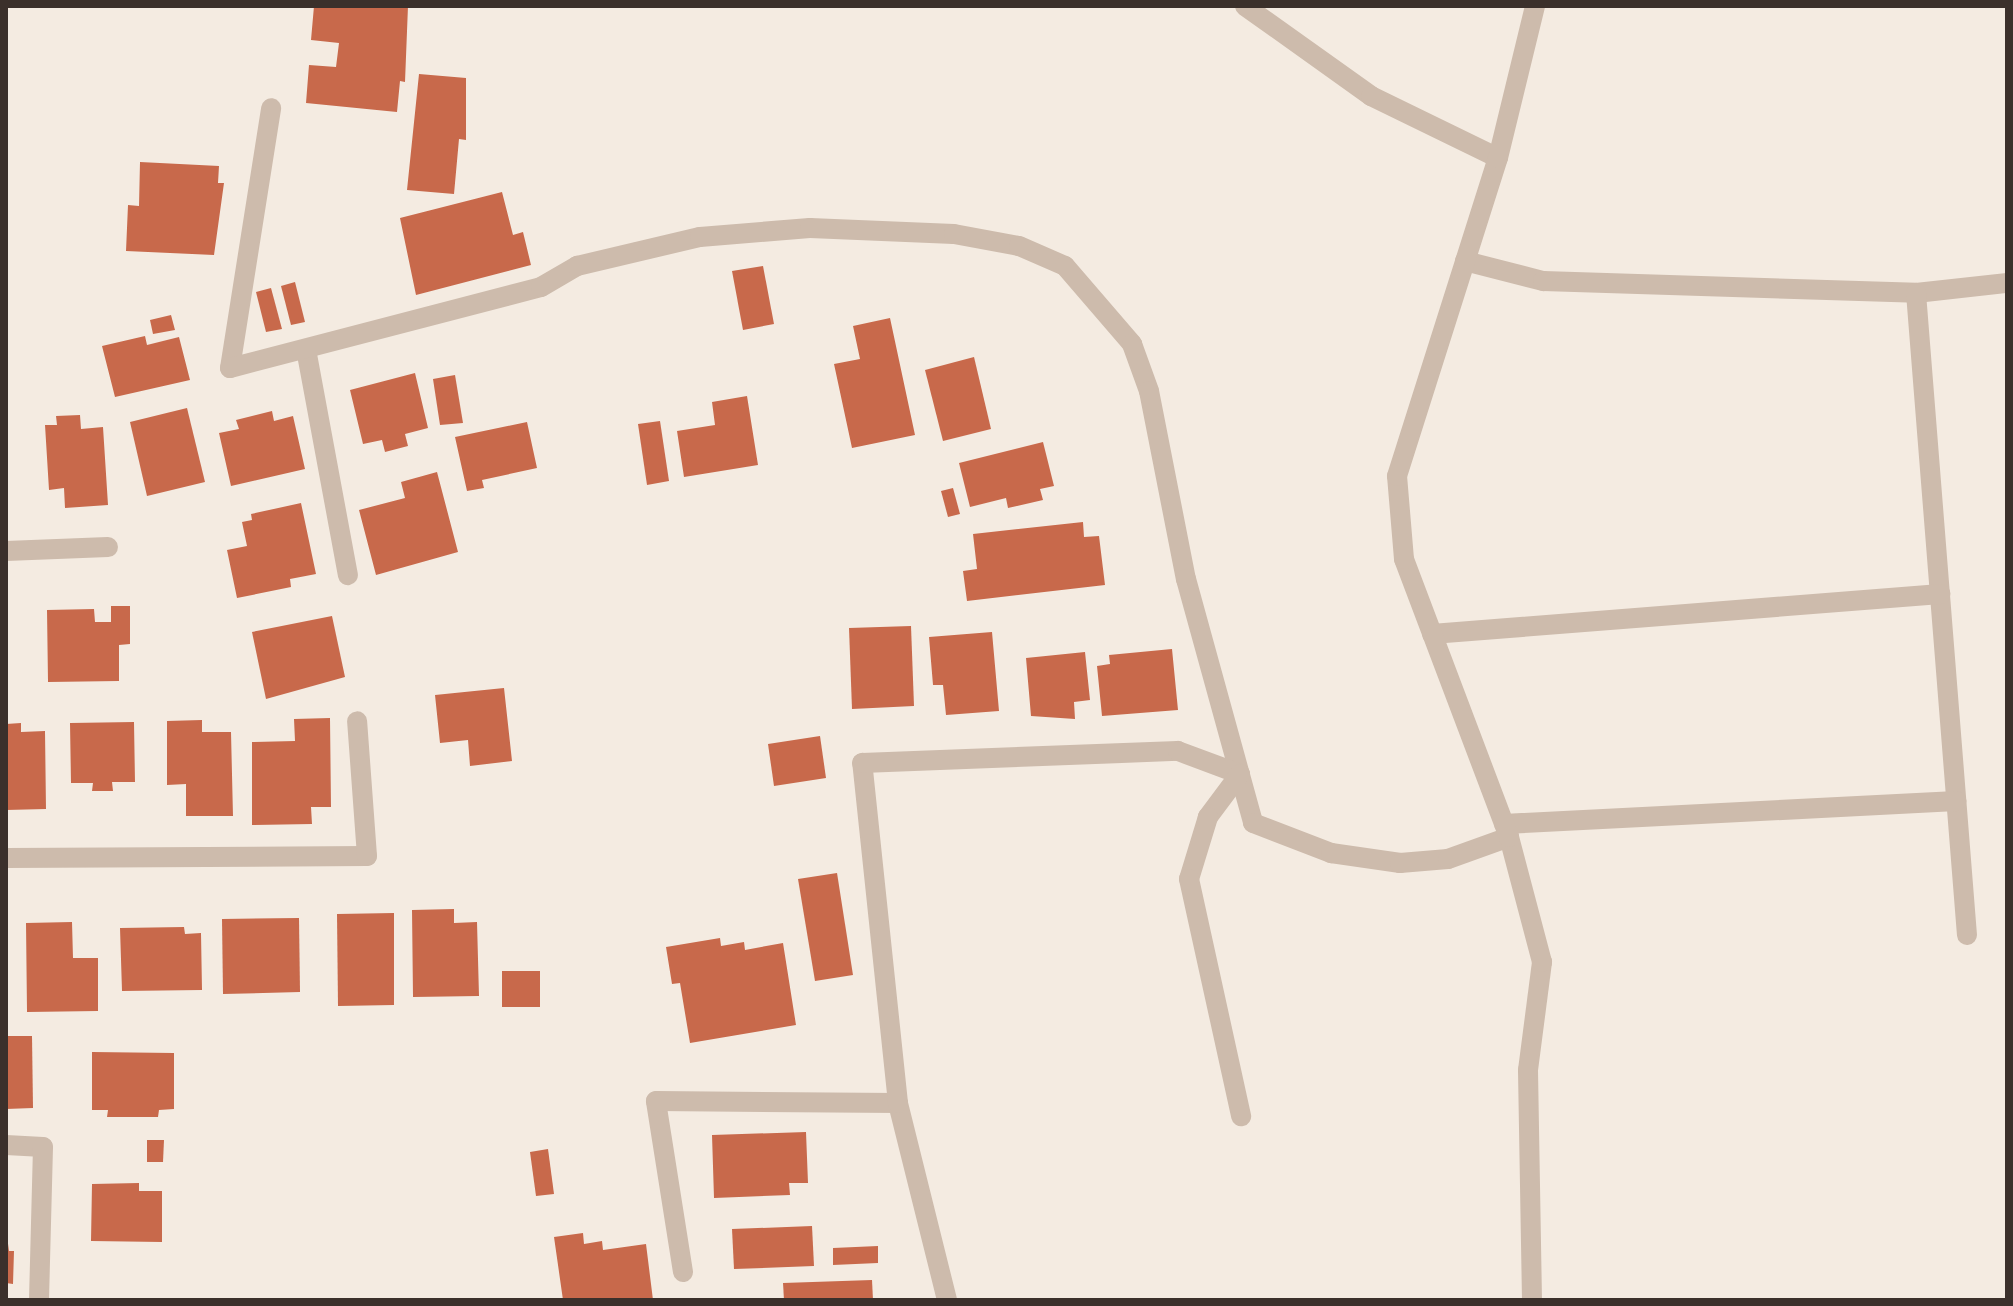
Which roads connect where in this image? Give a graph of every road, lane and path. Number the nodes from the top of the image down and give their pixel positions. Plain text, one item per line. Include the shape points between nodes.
1 (1245, 6) edge
2 (1535, 6) edge
3 (271, 108) dead end
4 (1498, 158) junction
5 (1465, 261) junction
6 (2007, 283) edge
7 (1916, 293) junction
8 (306, 349) junction
9 (108, 547) dead end
10 (6, 551) edge
11 (348, 575) dead end
12 (1940, 594) junction
13 (1432, 634) junction
14 (357, 721) dead end
15 (1240, 774) junction
16 (1956, 801) junction
17 (1507, 831) junction
18 (6, 858) edge
19 (1967, 935) dead end
20 (898, 1103) junction
21 (1241, 1116) dead end
22 (6, 1145) edge
23 (683, 1272) dead end
24 (39, 1300) edge
25 (947, 1300) edge
26 (1532, 1300) edge

1 - 4 street via 1371,96
2 - 4 street
3 - 8 street via 230,368
4 - 5 street
5 - 7 street via 1543,281
5 - 13 street via 1397,476 1404,559
6 - 7 street
7 - 12 street
8 - 11 street
8 - 15 street via 541,287 577,266 700,237 810,228 954,234 1019,246 1065,266 1132,344 1149,391 1186,579
9 - 10 street
12 - 13 street
12 - 16 street
13 - 17 street
14 - 18 street via 367,856
15 - 17 street via 1253,823 1331,853 1400,863 1448,859
15 - 20 street via 1178,751 862,763
15 - 21 street via 1208,817 1189,879
16 - 17 street
16 - 19 street
17 - 26 street via 1542,962 1528,1070
20 - 23 street via 656,1101
20 - 25 street
22 - 24 street via 43,1147

